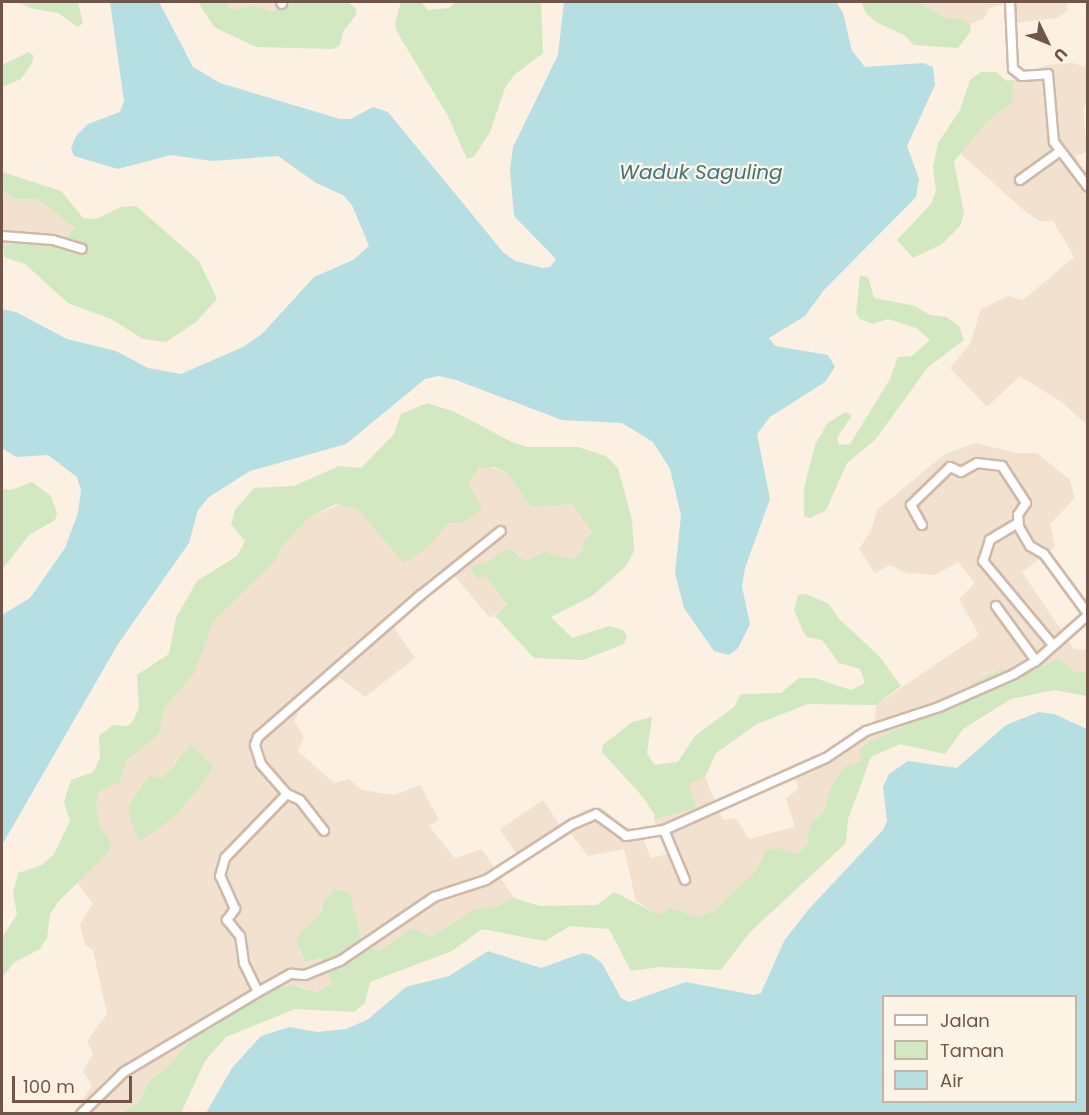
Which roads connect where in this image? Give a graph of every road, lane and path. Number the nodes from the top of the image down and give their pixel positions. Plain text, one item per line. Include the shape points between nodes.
1 (1010, 2) edge
2 (1059, 152) junction
3 (1020, 180) dead end
4 (1088, 187) edge
5 (2, 236) edge
6 (82, 249) dead end
7 (1018, 523) junction
8 (922, 525) dead end
9 (501, 531) dead end
10 (996, 606) dead end
11 (1088, 614) edge
12 (1053, 645) junction
13 (1036, 661) junction
14 (287, 794) junction
15 (664, 830) junction
16 (324, 831) dead end
17 (685, 880) dead end
18 (258, 992) junction
19 (81, 1113) edge

1 - 2 street via 1013,69 1018,76 1048,74 1053,134
2 - 3 street
2 - 4 street
5 - 6 street via 53,240
7 - 8 street via 1018,514 1026,505 1024,496 1006,468 985,463 961,472 950,467 911,505
7 - 11 street via 1030,546 1044,554
7 - 12 street via 990,540 983,561
9 - 14 street via 258,737 255,745 261,764
10 - 13 street
11 - 12 street
12 - 13 street
13 - 15 street via 939,707 866,731 826,758
14 - 16 street via 300,800
14 - 18 street via 226,856 220,874 235,909 227,920 240,936 244,963
15 - 17 street
15 - 18 street via 626,836 603,816 592,815 539,843 486,880 434,897 340,960 302,976 291,974
18 - 19 street via 124,1072

